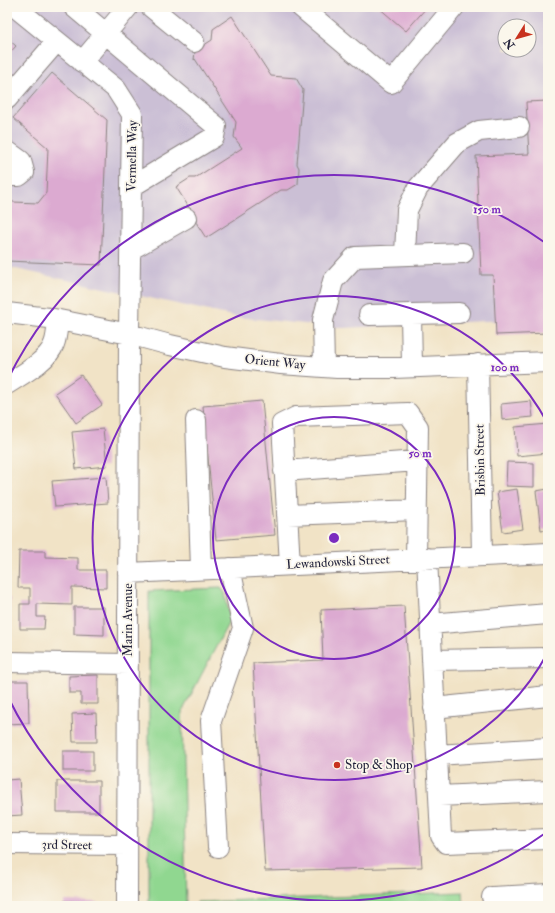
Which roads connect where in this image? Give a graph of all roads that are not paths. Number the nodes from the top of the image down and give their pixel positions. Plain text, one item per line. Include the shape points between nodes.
1 (15, 7) edge
2 (74, 7) edge
3 (128, 7) edge
4 (151, 7) edge
5 (301, 7) edge
6 (454, 7) edge
7 (106, 33) junction
8 (57, 41) junction
9 (194, 42) dead end
10 (82, 62) junction
11 (7, 99) edge
12 (519, 127) dead end
13 (7, 151) edge
14 (7, 176) edge
15 (131, 187) junction
16 (186, 218) dead end
17 (130, 250) junction
18 (463, 253) dead end
19 (405, 255) junction
20 (7, 313) edge
21 (459, 313) dead end
22 (410, 314) junction
23 (369, 315) dead end
24 (58, 320) junction
25 (129, 334) junction
26 (548, 362) edge
27 (478, 364) junction
28 (324, 367) junction
29 (412, 367) junction
30 (7, 384) edge
31 (196, 420) dead end
32 (417, 461) junction
33 (284, 471) junction
34 (416, 510) junction
35 (287, 515) junction
36 (548, 553) edge
37 (482, 555) junction
38 (421, 558) junction
39 (290, 565) junction
40 (230, 568) junction
41 (201, 569) junction
42 (128, 573) junction
43 (548, 614) edge
44 (430, 624) junction
45 (548, 658) edge
46 (432, 660) junction
47 (7, 662) edge
48 (128, 664) junction
49 (548, 696) edge
50 (434, 708) junction
51 (548, 748) edge
52 (437, 755) junction
53 (548, 791) edge
54 (438, 796) junction
55 (548, 839) edge
56 (7, 844) edge
57 (127, 845) junction
58 (218, 847) dead end
59 (548, 894) edge
60 (492, 897) dead end
61 (127, 906) edge

1 - 8 street, Vermella Way
2 - 7 street
3 - 7 street
4 - 9 street
5 - 6 street via 391,84
7 - 10 street
7 - 15 street via 216,126 214,137
8 - 10 street, Vermella Way
8 - 11 street
10 - 15 street, Vermella Way via 116,89 132,114
12 - 19 street via 479,131 457,143 418,188 407,210
13 - 14 street via 21,161 24,172 19,176
15 - 17 street, Vermella Way
16 - 17 street
17 - 25 street, Vermella Way
18 - 19 street
19 - 28 street via 355,257 333,281 323,320
20 - 24 street, Orient Way
21 - 22 street
22 - 23 street
22 - 29 street
24 - 25 street, Orient Way
24 - 30 street via 54,345 48,354
25 - 28 street, Orient Way via 170,346 225,357
25 - 42 street, Marin Avenue
26 - 27 street, Orient Way
27 - 29 street, Orient Way
27 - 37 street, Brisbin Street
28 - 29 street, Orient Way
31 - 41 street
32 - 33 street
32 - 33 street via 418,427 408,413 296,417 282,424
32 - 34 street
33 - 35 street
34 - 35 street
34 - 38 street
35 - 39 street
36 - 37 street, Lewandowski Street
37 - 38 street, Lewandowski Street
38 - 39 street, Lewandowski Street
38 - 44 street
39 - 40 street, Lewandowski Street
40 - 41 street, Lewandowski Street
40 - 58 street via 243,628 211,721
41 - 42 street, Lewandowski Street
42 - 48 street, Marin Avenue
43 - 44 street
44 - 46 street
45 - 46 street
46 - 50 street
47 - 48 street
48 - 57 street, Marin Avenue
49 - 50 street
50 - 52 street
51 - 52 street
52 - 54 street
53 - 54 street
54 - 55 street via 441,836 446,843
56 - 57 street, 3rd Street
57 - 61 street, Marin Avenue
59 - 60 street

